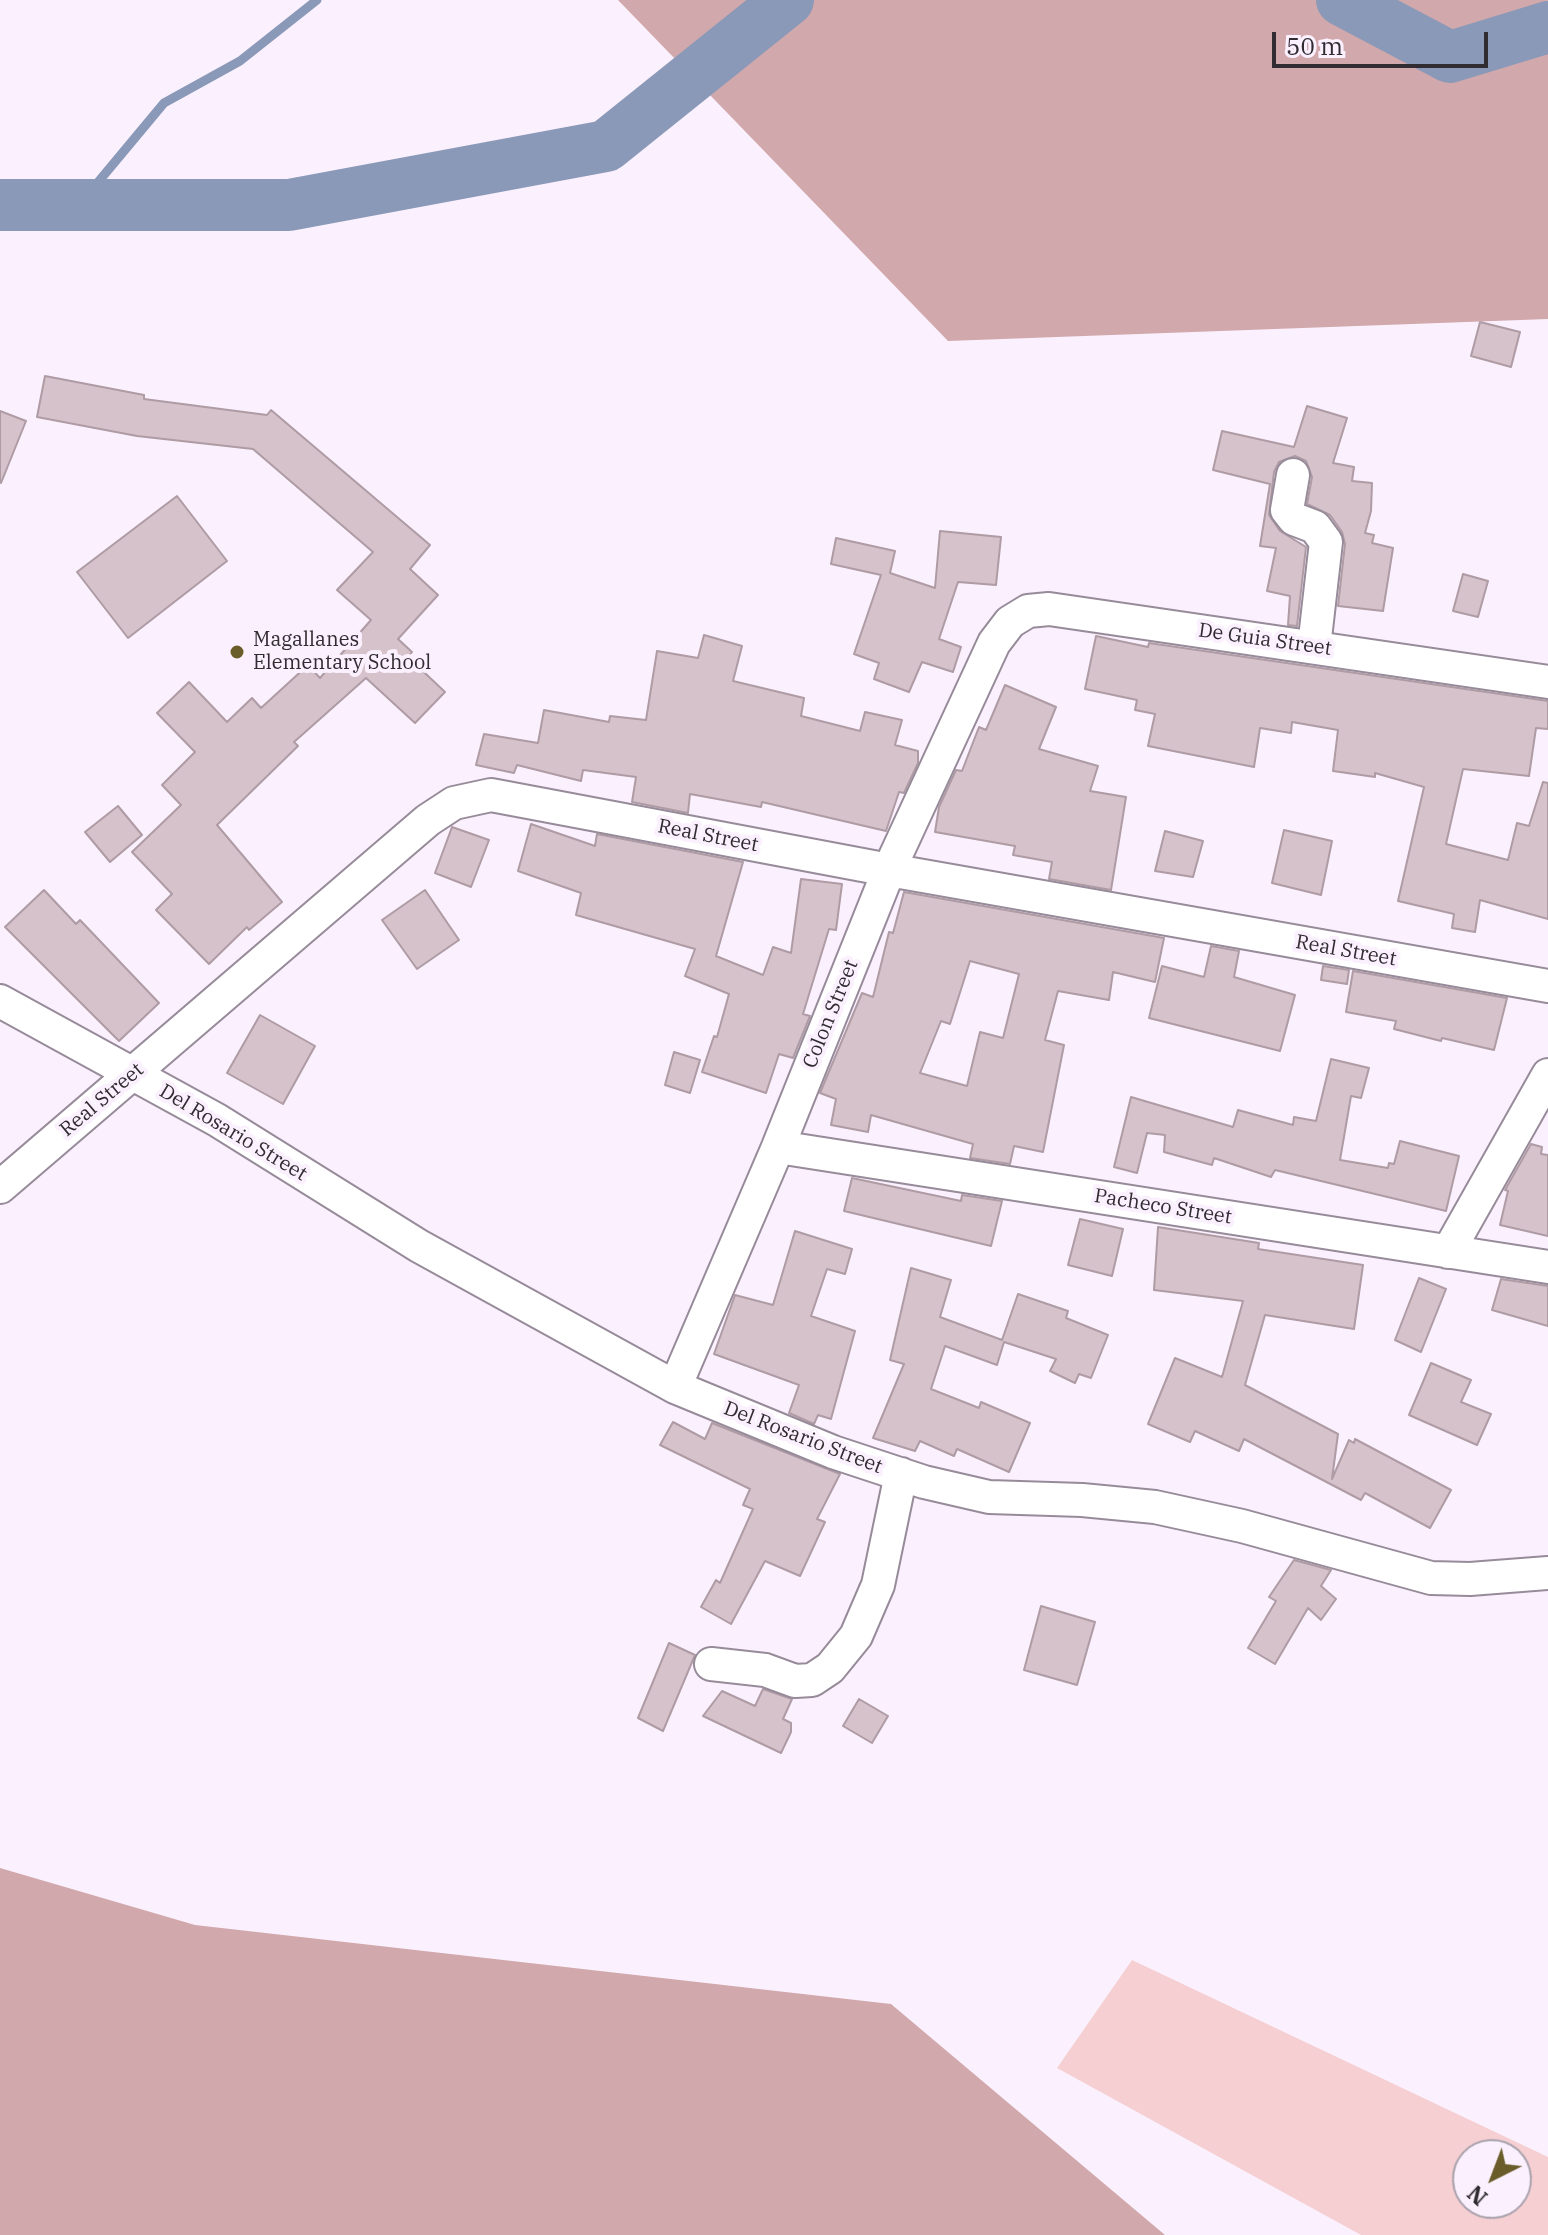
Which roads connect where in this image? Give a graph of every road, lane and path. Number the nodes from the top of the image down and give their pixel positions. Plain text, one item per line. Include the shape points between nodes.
1 (1293, 475) dead end
2 (994, 643) joint
3 (1314, 647) junction
4 (1548, 682) edge
5 (889, 870) junction
6 (1548, 986) edge
7 (0, 1001) edge
8 (133, 1074) junction
9 (1548, 1075) edge
10 (778, 1147) junction
11 (0, 1187) edge
12 (1448, 1252) junction
13 (1548, 1267) edge
14 (675, 1387) junction
15 (901, 1474) junction
16 (1548, 1573) edge
17 (711, 1664) dead end

1 - 3 street via 1287,510 1294,519 1315,527 1326,542
2 - 3 street, De Guia Street via 1010,622 1028,611 1049,609
2 - 5 street, Colon Street
3 - 4 street, De Guia Street
5 - 6 street, Real Street
5 - 8 street, Real Street via 491,795 454,803
5 - 10 street, Colon Street
7 - 8 street, Del Rosario Street
8 - 11 street, Real Street
8 - 14 street, Del Rosario Street via 419,1246
9 - 12 street
10 - 12 street, Pacheco Street
10 - 14 street, Colon Street
12 - 13 street, Pacheco Street
14 - 15 street, Del Rosario Street
15 - 16 street, Del Rosario Street via 989,1497 1155,1507 1431,1578
15 - 17 street via 878,1585 856,1636 830,1668 812,1680 795,1681 765,1670

